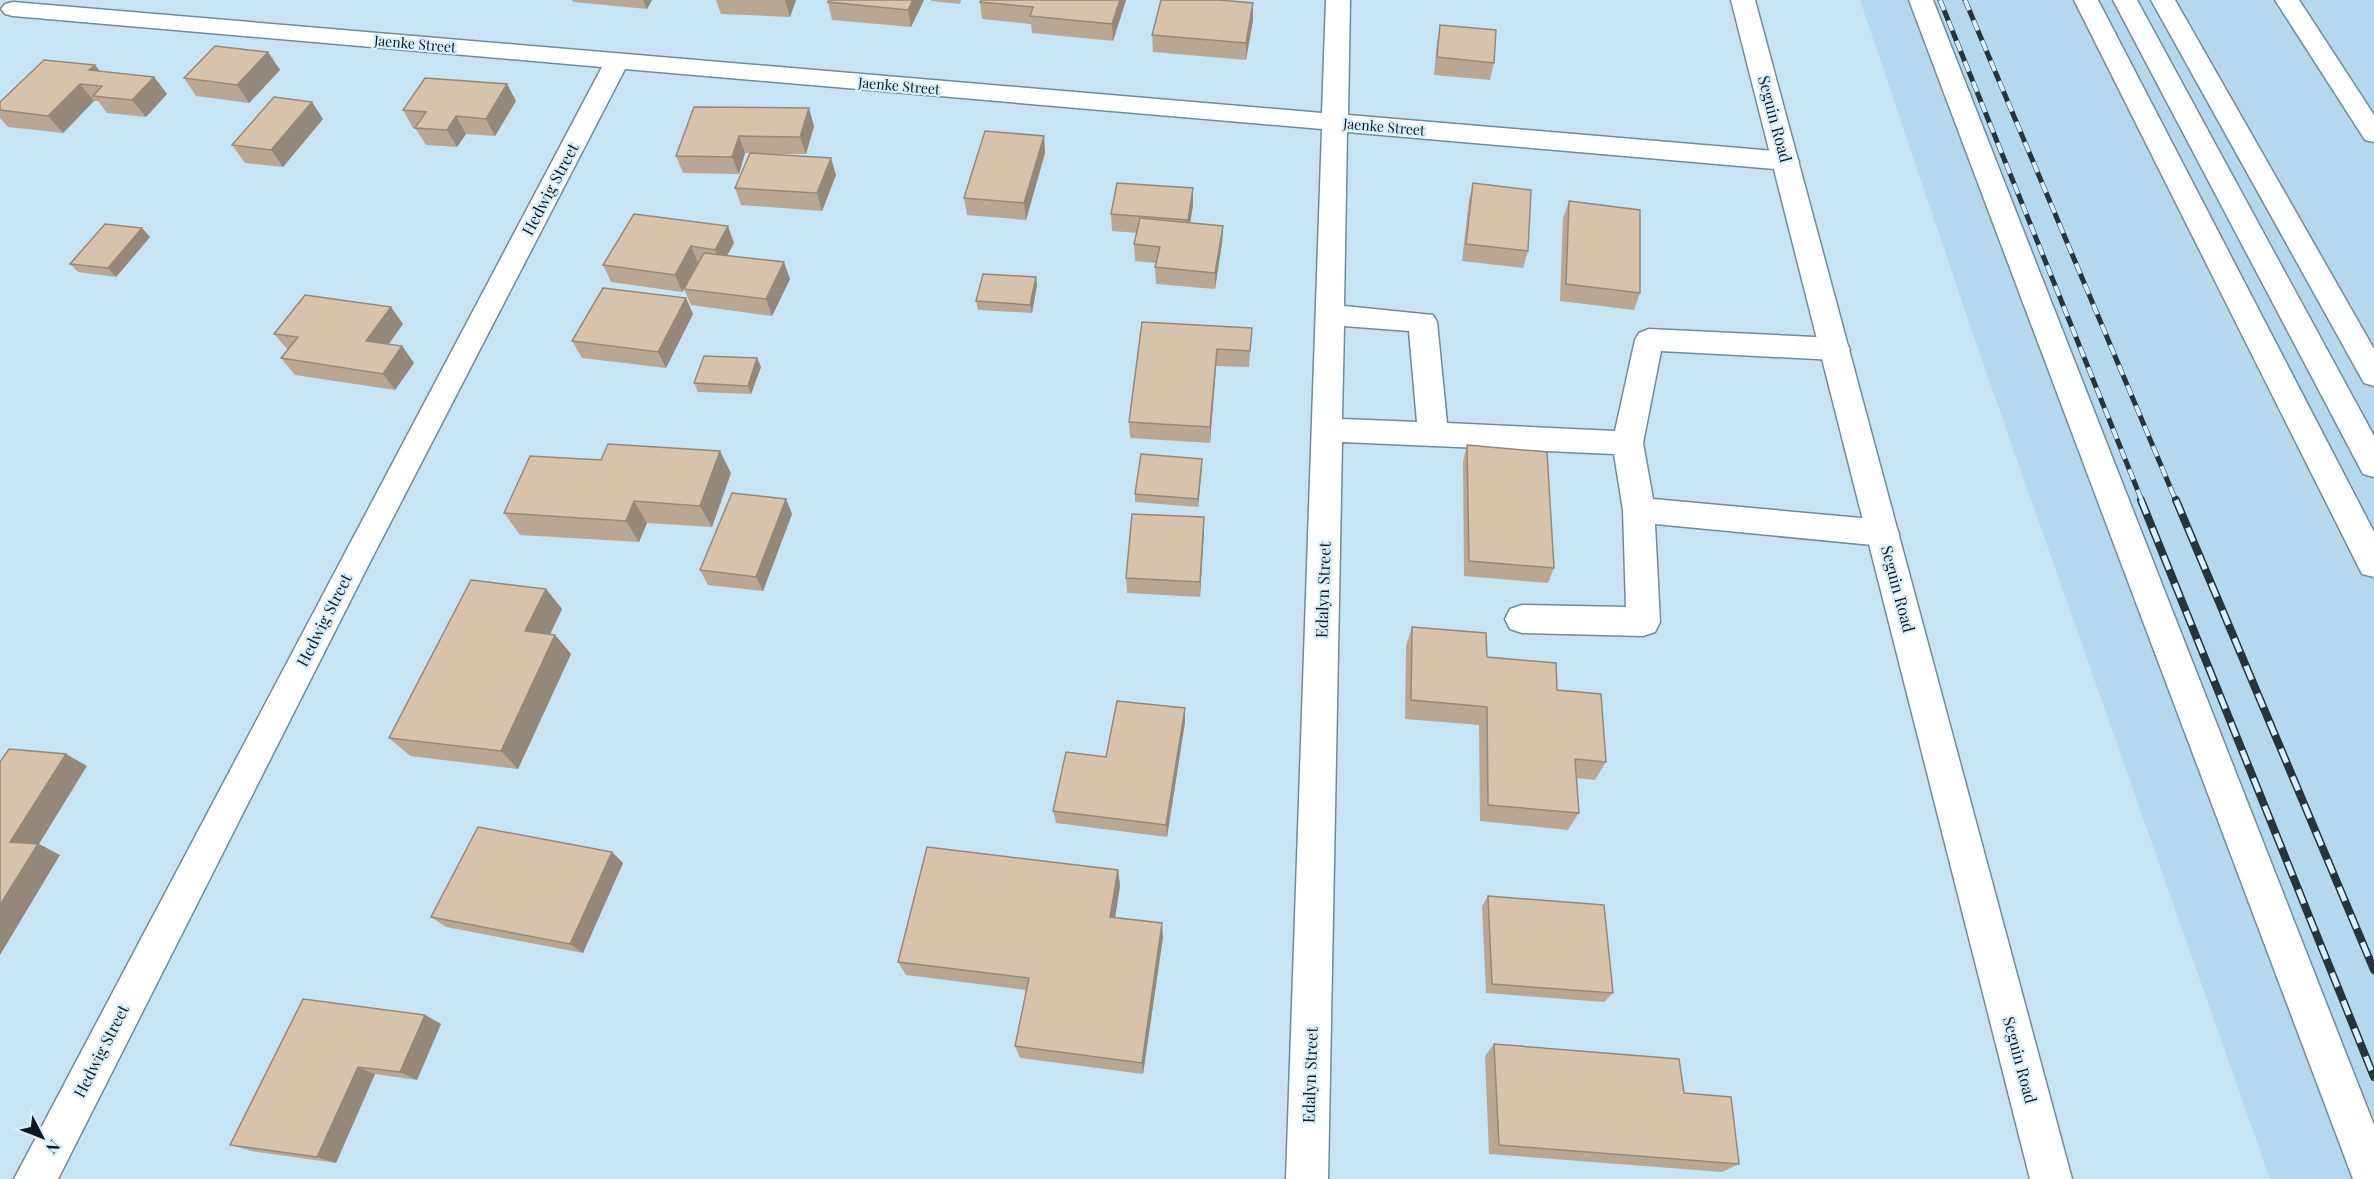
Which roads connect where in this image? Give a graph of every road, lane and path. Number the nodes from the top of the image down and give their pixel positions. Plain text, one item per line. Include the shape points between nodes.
1 (1338, 0) edge
2 (1743, 0) edge
3 (1921, 0) edge
4 (2086, 0) edge
5 (2125, 0) edge
6 (2163, 0) edge
7 (2287, 0) edge
8 (13, 10) edge
9 (617, 62) junction
10 (1336, 123) junction
11 (2374, 134) edge
12 (1786, 161) junction
13 (1330, 315) junction
14 (1835, 349) junction
15 (2374, 375) edge
16 (1328, 430) junction
17 (1433, 434) junction
18 (1628, 442) junction
19 (2374, 465) edge
20 (1639, 510) junction
21 (1883, 533) junction
22 (2374, 564) edge
23 (1522, 619) dead end
24 (35, 1179) edge
25 (1307, 1179) edge
26 (2051, 1179) edge
27 (2374, 1179) edge

1 - 10 street, Edalyn Street
2 - 12 street, Seguin Road
3 - 27 street
4 - 22 street
5 - 19 street
6 - 15 street
7 - 11 street
8 - 9 street, Jaenke Street
9 - 10 street, Jaenke Street
9 - 24 street, Hedwig Street
10 - 12 street, Jaenke Street
10 - 13 street, Edalyn Street
12 - 14 street, Seguin Road
13 - 16 street, Edalyn Street
13 - 17 street via 1423,322
14 - 18 street via 1649,340
14 - 21 street, Seguin Road
16 - 17 street
16 - 25 street, Edalyn Street
17 - 18 street
18 - 20 street
20 - 21 street
20 - 23 street via 1643,622
21 - 26 street, Seguin Road

